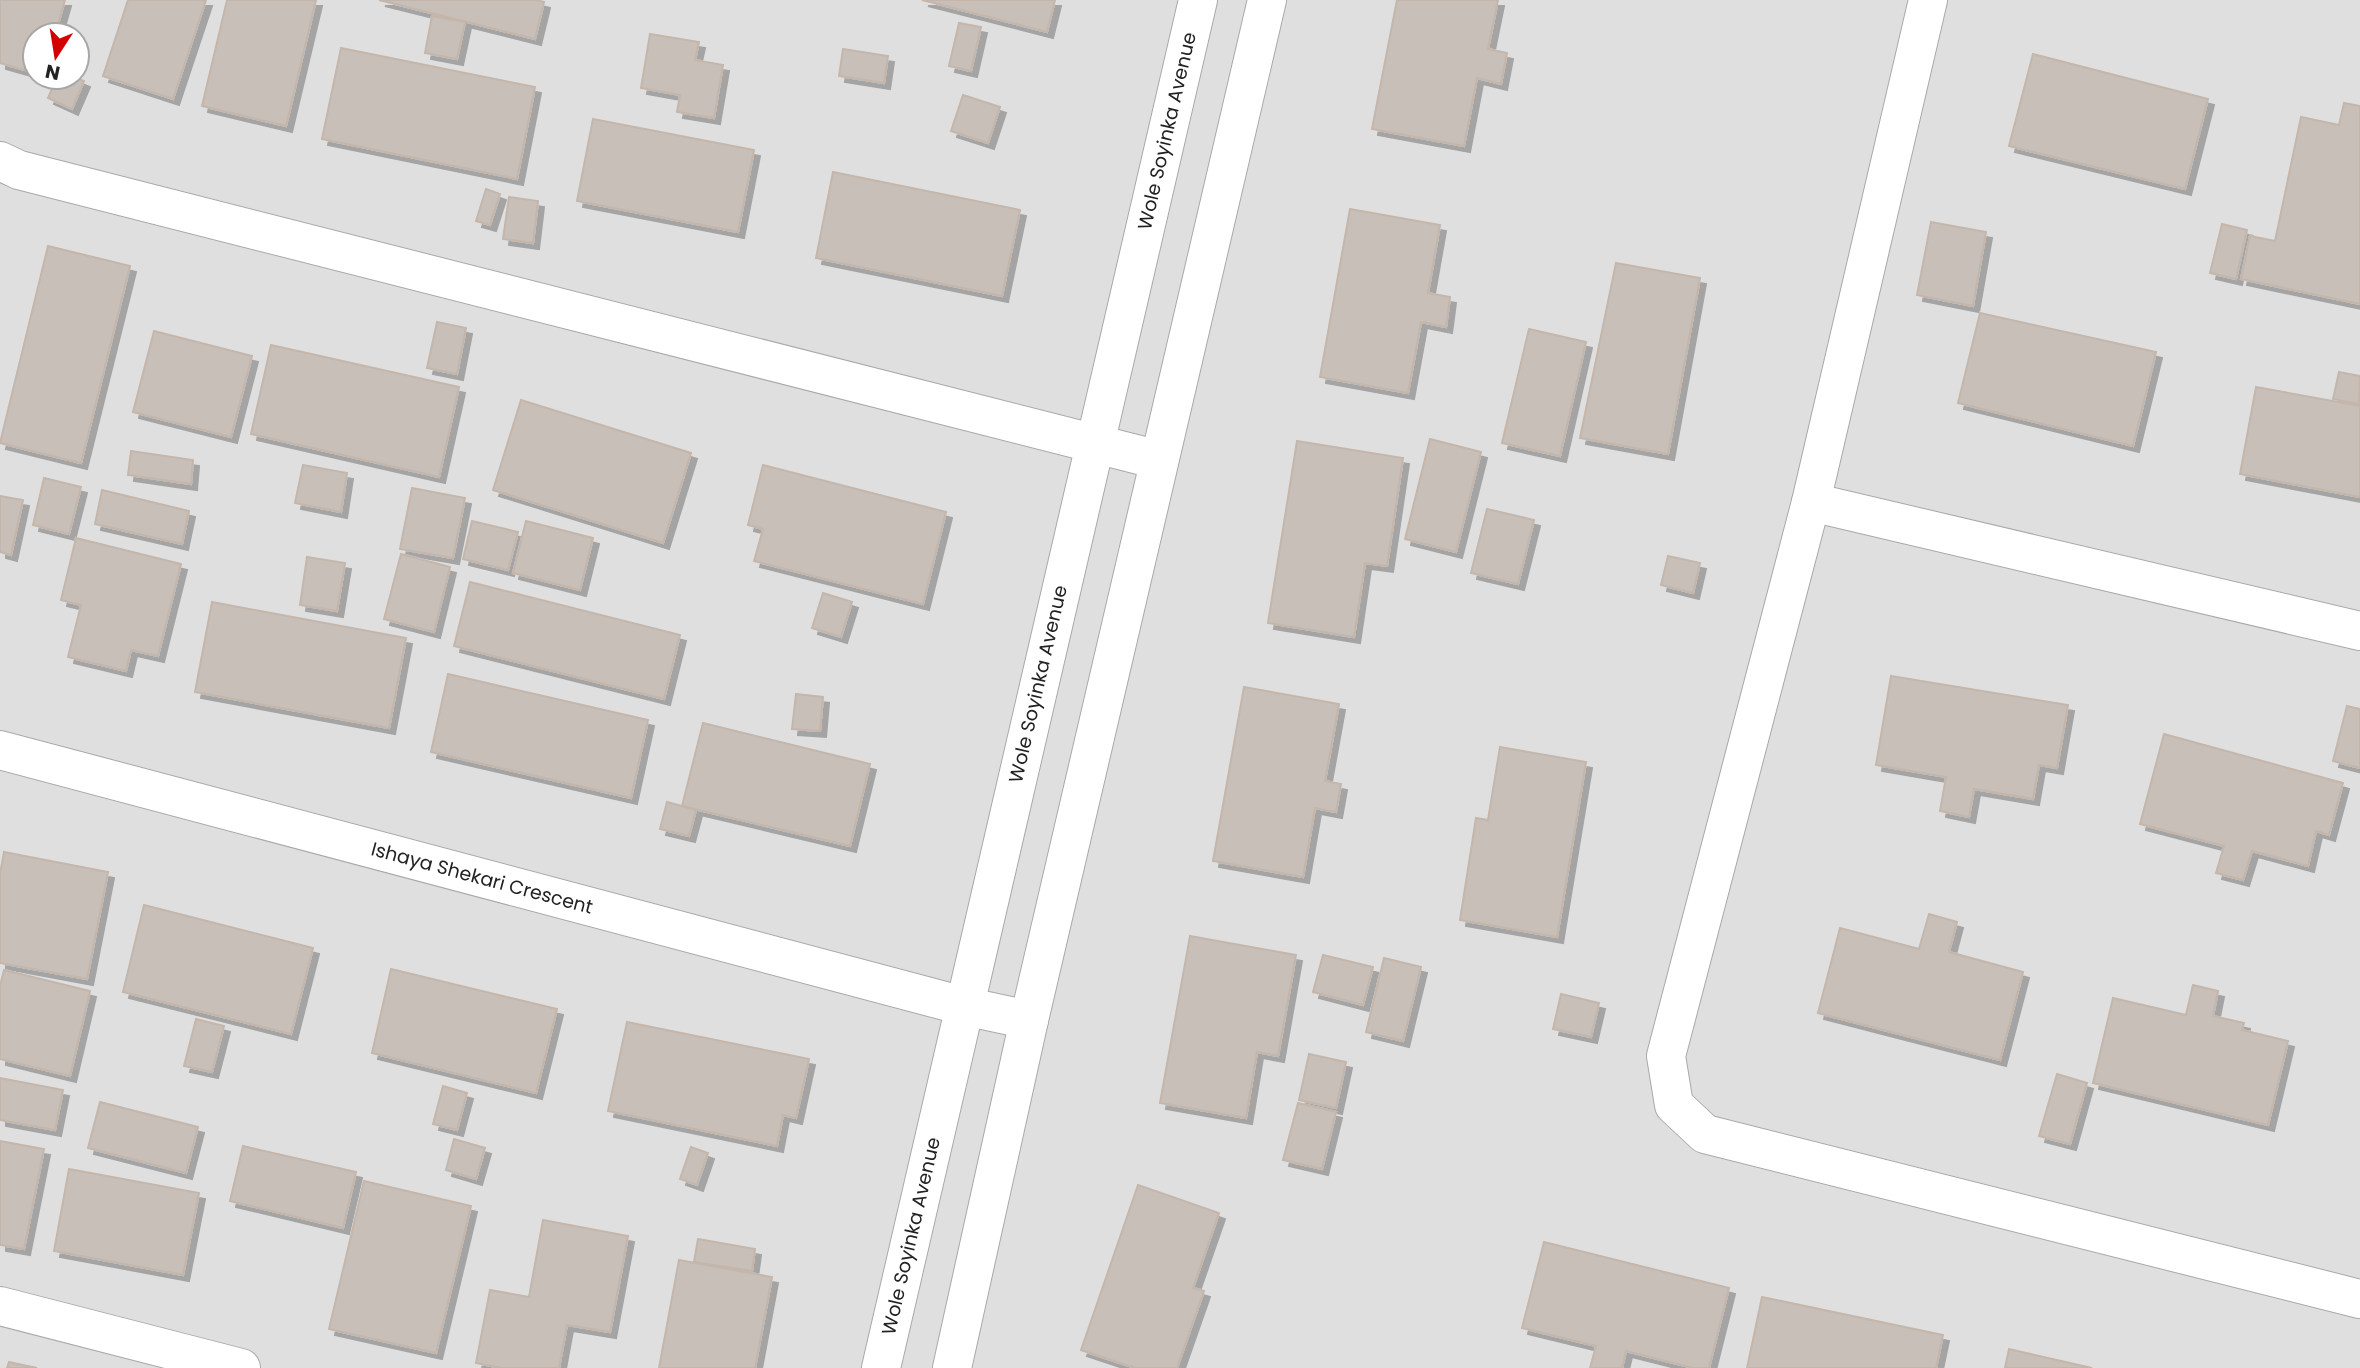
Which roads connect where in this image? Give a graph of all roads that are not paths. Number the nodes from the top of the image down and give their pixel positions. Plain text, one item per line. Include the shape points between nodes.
1 (1198, 0) edge
2 (1267, 0) edge
3 (1928, 0) edge
4 (0, 161) edge
5 (1093, 444) junction
6 (1160, 460) junction
7 (1811, 502) junction
8 (2360, 631) edge
9 (0, 750) edge
10 (964, 1006) junction
11 (1029, 1020) junction
12 (2360, 1299) edge
13 (0, 1306) edge
14 (241, 1368) edge
15 (881, 1368) edge
16 (952, 1368) edge

1 - 5 street, Wole Soyinka Avenue
2 - 6 street
3 - 7 street
4 - 5 street via 46,177
5 - 6 street
5 - 10 street, Wole Soyinka Avenue
6 - 11 street
7 - 8 street
7 - 12 street via 1666,1056 1674,1105 1705,1134
9 - 10 street, Ishaya Shekari Crescent
10 - 11 street, Ishaya Shekari Crescent
10 - 15 street, Wole Soyinka Avenue
11 - 16 street
13 - 14 street

